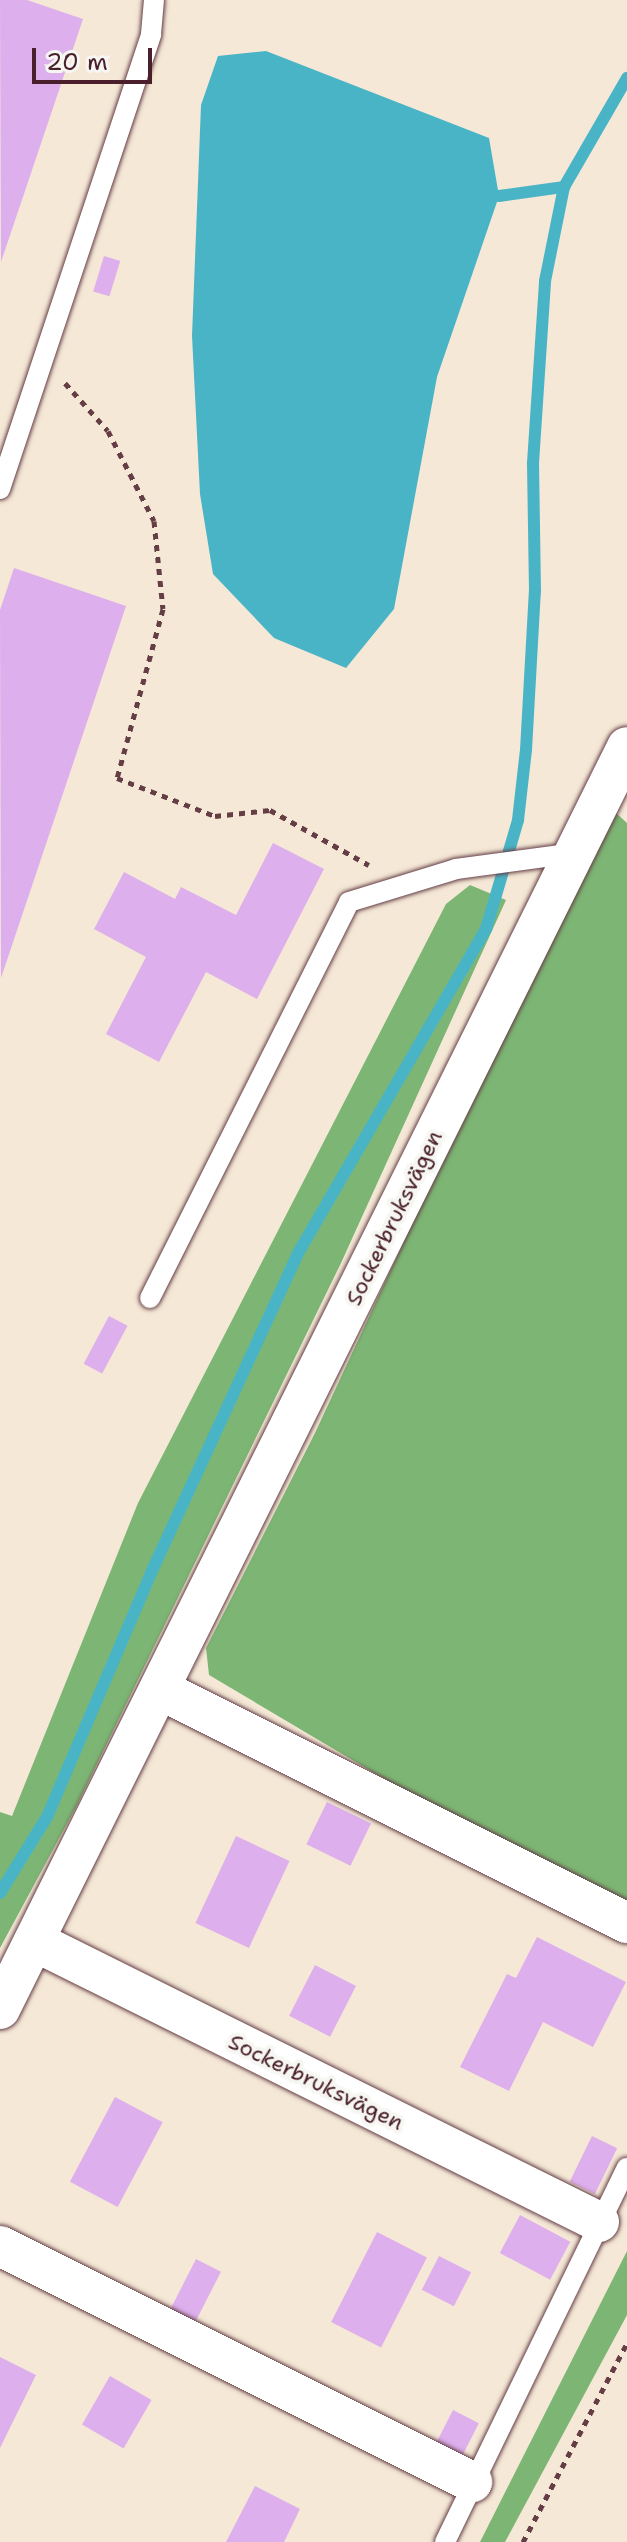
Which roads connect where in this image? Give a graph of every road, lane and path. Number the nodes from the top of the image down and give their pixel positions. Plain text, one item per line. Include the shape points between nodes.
1 (154, 0) edge
2 (44, 358) junction
3 (0, 489) edge
4 (626, 753) edge
5 (555, 855) junction
6 (403, 883) junction
7 (150, 1298) dead end
8 (161, 1690) junction
9 (627, 1923) edge
10 (34, 1941) junction
11 (0, 2009) edge
12 (627, 2168) edge
13 (599, 2222) junction
14 (0, 2246) edge
15 (627, 2343) edge
16 (472, 2482) junction
17 (445, 2542) edge
18 (523, 2542) edge

1 - 2 lane via 151,34
2 - 3 lane
2 - 6 path via 108,431 154,521 163,609 117,778 215,816 270,810
4 - 5 street, Sockerbruksvägen
5 - 6 lane via 456,869
5 - 8 street, Sockerbruksvägen
6 - 7 lane via 349,902
8 - 9 street
8 - 10 street, Sockerbruksvägen
10 - 11 street, Sockerbruksvägen
10 - 13 street, Sockerbruksvägen
12 - 13 lane
13 - 16 lane
14 - 16 street
15 - 18 path
16 - 17 lane

